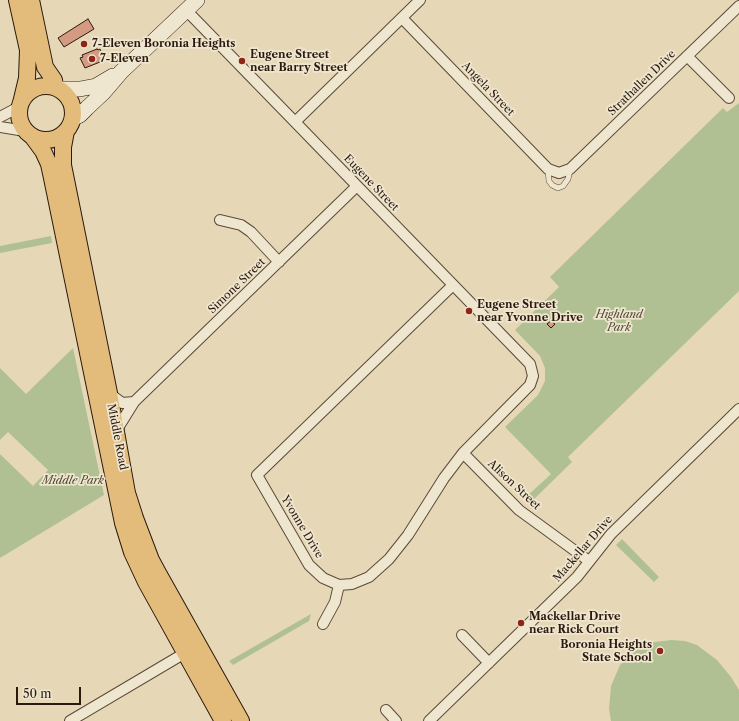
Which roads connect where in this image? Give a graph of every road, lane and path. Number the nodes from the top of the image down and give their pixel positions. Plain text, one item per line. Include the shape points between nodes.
1 (17, 0) edge
2 (30, 0) edge
3 (420, 0) edge
4 (191, 5) edge
5 (739, 6) edge
6 (402, 18) junction
7 (688, 56) junction
8 (121, 72) junction
9 (57, 88) junction
10 (729, 98) dead end
11 (21, 103) junction
12 (0, 117) edge
13 (295, 122) junction
14 (69, 125) junction
15 (0, 127) edge
16 (29, 134) junction
17 (548, 168) junction
18 (570, 169) junction
19 (559, 173) joint
20 (357, 186) junction
21 (220, 220) dead end
22 (279, 262) junction
23 (453, 285) junction
24 (109, 393) junction
25 (134, 402) junction
26 (739, 409) edge
27 (116, 431) junction
28 (463, 453) junction
29 (589, 561) junction
30 (339, 584) junction
31 (323, 624) dead end
32 (462, 635) dead end
33 (192, 649) junction
34 (489, 663) junction
35 (386, 710) dead end
36 (70, 721) edge
37 (223, 721) edge
38 (241, 721) edge
39 (396, 721) edge
40 (429, 721) edge

1 - 11 main road via 28,50 27,78
2 - 9 main road via 45,67
3 - 6 street
4 - 8 street
4 - 13 street, Eugene Street
5 - 7 street, Strathallen Drive
6 - 13 street
6 - 17 street, Angela Street
7 - 10 street
7 - 18 street, Strathallen Drive
8 - 9 street via 96,86 80,89
8 - 14 street
9 - 11 main road via 34,88
9 - 14 main road via 71,103 73,113
11 - 12 street
11 - 16 main road via 20,121
13 - 20 street, Eugene Street
14 - 16 main road via 57,137 49,140
14 - 24 main road, Middle Road via 63,147 63,165
15 - 16 street
16 - 33 main road, Middle Road via 44,151 49,164 123,523 132,552 146,582
17 - 18 lane via 549,181 558,188 568,179
17 - 19 street, Angela Street
18 - 19 street, Strathallen Drive
20 - 22 street, Simone Street
20 - 23 street, Eugene Street
21 - 22 street via 241,225 251,232
22 - 25 street, Simone Street
23 - 28 street, Eugene Street via 530,364 533,376 523,394
23 - 30 street, Yvonne Drive via 257,475 310,565 323,578
24 - 25 street via 122,403
24 - 27 main road, Middle Road
25 - 27 street, Simone Street
26 - 29 street, Mackellar Drive via 611,534
27 - 33 main road, Middle Road via 127,493 135,518 151,560
28 - 29 street, Alison Street via 520,510
28 - 30 street via 389,559 369,577 352,584
29 - 34 street, Mackellar Drive via 577,577
30 - 31 street via 335,602
32 - 34 street
33 - 36 street
33 - 37 main road, Middle Road
33 - 38 main road, Middle Road
34 - 40 street, Mackellar Drive
35 - 39 street

